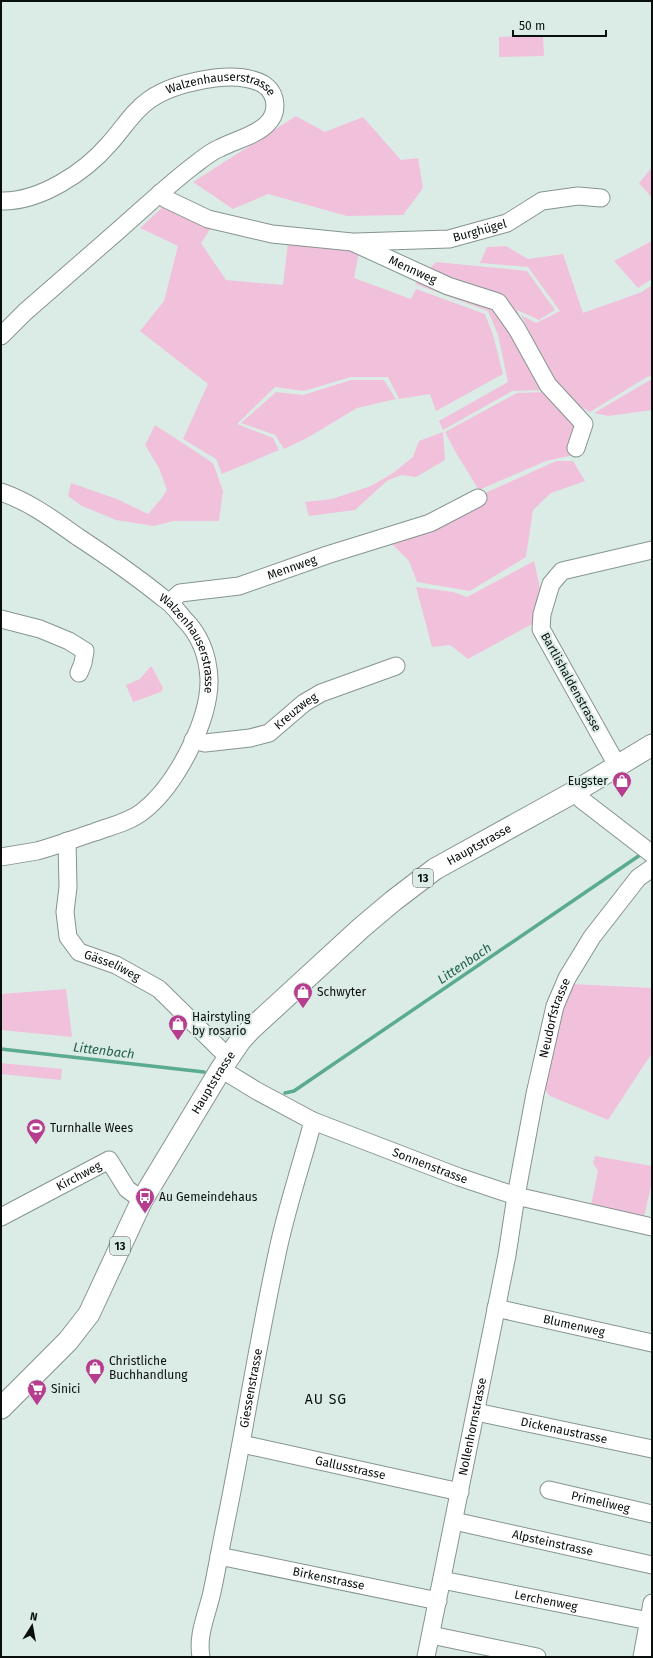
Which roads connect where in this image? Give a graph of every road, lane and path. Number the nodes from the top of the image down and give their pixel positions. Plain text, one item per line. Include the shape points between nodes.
1 (160, 193) junction
2 (601, 198) dead end
3 (1, 201) edge
4 (352, 242) junction
5 (1, 336) edge
6 (576, 448) dead end
7 (1, 492) edge
8 (478, 498) dead end
9 (652, 550) edge
10 (170, 602) junction
11 (1, 619) edge
12 (396, 666) dead end
13 (79, 673) dead end
14 (193, 740) junction
15 (652, 746) edge
16 (618, 767) junction
17 (576, 791) junction
18 (67, 841) junction
19 (652, 854) edge
20 (1, 857) edge
21 (652, 868) edge
22 (225, 1064) junction
23 (312, 1122) junction
24 (516, 1196) junction
25 (142, 1200) junction
26 (1, 1217) edge
27 (652, 1227) edge
28 (496, 1308) junction
29 (652, 1343) edge
30 (1, 1408) edge
31 (476, 1412) junction
32 (242, 1444) junction
33 (652, 1449) edge
34 (549, 1490) dead end
35 (460, 1492) junction
36 (652, 1514) edge
37 (454, 1521) junction
38 (219, 1556) junction
39 (652, 1565) edge
40 (442, 1580) junction
41 (438, 1601) junction
42 (652, 1603) edge
43 (649, 1621) junction
44 (431, 1635) junction
45 (201, 1657) edge
46 (426, 1657) edge
47 (537, 1657) edge
48 (642, 1657) edge

1 - 3 street, Walzenhauserstrasse via 218,148 267,124 275,110 276,102 269,89 256,81 230,76 175,87 149,100 128,119 110,144 90,164 66,182 29,196
1 - 4 street, Mennweg via 166,199 208,219 272,234
1 - 5 street, Walzenhauserstrasse
2 - 4 street, Burghügel via 578,196 542,201 506,223 450,239
4 - 6 street, Mennweg via 448,286 498,302 517,329 548,385 584,424
7 - 10 street, Walzenhauserstrasse via 43,512
8 - 10 street, Mennweg via 430,523 238,586 180,593
9 - 16 street, Bartlishaldenstrasse via 562,571 551,584 542,614 541,629
10 - 14 street, Walzenhauserstrasse via 199,639 207,661 207,701
11 - 13 street via 40,629 85,651
12 - 14 street, Kreuzweg via 322,693 304,703 269,733 250,738 204,743
14 - 18 street, Walzenhauserstrasse via 176,773 157,799 140,813 121,823
15 - 16 main road, Hauptstrasse / 13
16 - 17 main road, Hauptstrasse / 13
17 - 19 street via 582,800
17 - 22 main road, Hauptstrasse / 13 via 435,869 393,901 262,1017 240,1041
18 - 20 street, Walzenhauserstrasse
18 - 22 street, Gässeliweg via 68,887 65,912 68,937 75,947 79,952 116,965 159,989
21 - 24 street, Neudorfstrasse via 638,878 592,937 567,978 555,1006
22 - 23 street, Sonnenstrasse via 264,1095
22 - 25 main road, Hauptstrasse / 13
23 - 24 street, Sonnenstrasse
23 - 32 street, Giessenstrasse via 276,1258
24 - 27 street, Sonnenstrasse
24 - 28 street, Nollenhornstrasse
25 - 26 street, Kirchweg via 127,1189 109,1160
25 - 30 main road, Hauptstrasse / 13 via 86,1319 68,1341
28 - 29 street, Blumenweg
28 - 31 street, Nollenhornstrasse
31 - 33 street, Dickenaustrasse
31 - 35 street, Nollenhornstrasse
32 - 35 street, Gallusstrasse
32 - 38 street, Giessenstrasse
34 - 36 street, Primeliweg
35 - 37 street, Nollenhornstrasse
37 - 39 street, Alpsteinstrasse
37 - 40 street, Nollenhornstrasse
38 - 41 street, Birkenstrasse
38 - 45 street, Giessenstrasse via 199,1645
40 - 41 street, Nollenhornstrasse
40 - 43 street, Lerchenweg
41 - 44 street, Nollenhornstrasse
42 - 43 street
43 - 48 street
44 - 46 street, Nollenhornstrasse
44 - 47 street

